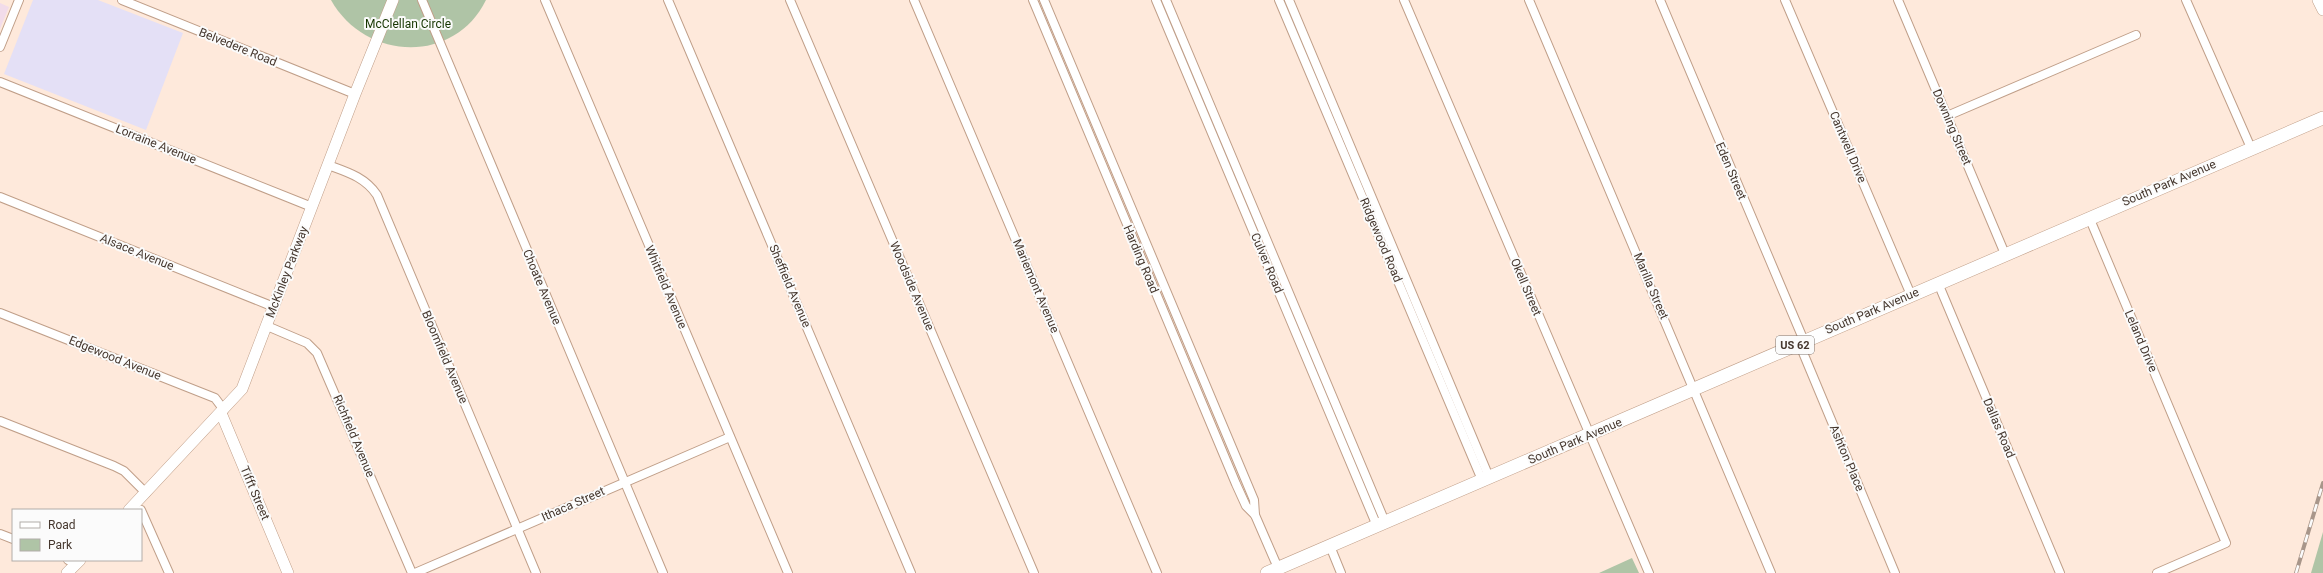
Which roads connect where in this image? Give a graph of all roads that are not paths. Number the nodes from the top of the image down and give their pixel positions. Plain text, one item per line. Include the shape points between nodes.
1 (19, 0) edge
2 (122, 0) edge
3 (393, 0) edge
4 (422, 0) edge
5 (545, 0) edge
6 (668, 0) edge
7 (790, 0) edge
8 (914, 0) edge
9 (1033, 0) edge
10 (1044, 0) edge
11 (1156, 0) edge
12 (1166, 0) edge
13 (1279, 0) edge
14 (1289, 0) edge
15 (1404, 0) edge
16 (1529, 0) edge
17 (1660, 0) edge
18 (1786, 0) edge
19 (1898, 0) edge
20 (2186, 0) edge
21 (2318, 0) edge
22 (1293, 9) junction
23 (2323, 10) edge
24 (1285, 13) junction
25 (1051, 16) junction
26 (1041, 20) junction
27 (2136, 35) dead end
28 (0, 47) edge
29 (0, 82) edge
30 (355, 94) junction
31 (1089, 106) junction
32 (1079, 110) junction
33 (1947, 116) junction
34 (2323, 118) edge
35 (1340, 120) junction
36 (1332, 124) junction
37 (2251, 148) junction
38 (328, 165) junction
39 (1127, 195) junction
40 (0, 197) edge
41 (1116, 199) junction
42 (312, 207) junction
43 (2089, 217) junction
44 (1383, 234) junction
45 (2005, 254) junction
46 (1163, 281) junction
47 (1938, 283) junction
48 (1152, 285) junction
49 (1911, 295) junction
50 (274, 307) junction
51 (0, 313) edge
52 (267, 326) junction
53 (1801, 342) junction
54 (1201, 371) junction
55 (1190, 376) junction
56 (1694, 389) junction
57 (223, 412) junction
58 (0, 421) edge
59 (1590, 434) junction
60 (730, 437) junction
61 (1486, 478) junction
62 (624, 482) junction
63 (146, 493) junction
64 (140, 507) edge
65 (142, 512) edge
66 (1254, 515) junction
67 (1381, 524) junction
68 (517, 529) junction
69 (0, 534) edge
70 (12, 539) edge
71 (1330, 546) junction
72 (75, 561) edge
73 (1272, 571) edge
74 (67, 573) edge
75 (168, 573) edge
76 (288, 573) edge
77 (412, 573) edge
78 (415, 573) edge
79 (536, 573) edge
80 (663, 573) edge
81 (788, 573) edge
82 (911, 573) edge
83 (1034, 573) edge
84 (1157, 573) edge
85 (1341, 573) edge
86 (1649, 573) edge
87 (1771, 573) edge
88 (1895, 573) edge
89 (2060, 573) edge
90 (2157, 573) edge

1 - 28 street
2 - 30 street, Belvedere Road
3 - 30 street, McKinley Parkway
4 - 62 street, Choate Avenue
5 - 60 street, Whitfield Avenue
6 - 82 street, Sheffield Avenue
7 - 83 street, Woodside Avenue
8 - 84 street, Mariemont Avenue
9 - 26 street, Harding Road
10 - 25 street, Harding Road
11 - 67 street, Culver Road
12 - 67 street, Culver Road
13 - 24 street, Ridgewood Road
14 - 22 street, Ridgewood Road
15 - 59 street, Okell Street
16 - 56 street, Marilla Street
17 - 53 street, Eden Street
18 - 49 street, Cantwell Drive
19 - 33 street, Downing Street
20 - 37 street
21 - 23 street
22 - 24 street
22 - 35 street, Ridgewood Road
24 - 36 street, Ridgewood Road
25 - 26 street
25 - 31 street, Harding Road
26 - 32 street, Harding Road
27 - 33 street
29 - 42 street, Lorraine Avenue
30 - 38 street, McKinley Parkway
31 - 32 street
31 - 39 street, Harding Road
32 - 41 street, Harding Road
33 - 45 street, Downing Street
34 - 37 main road, South Park Avenue / US 62
35 - 36 street
35 - 44 street, Ridgewood Road
36 - 44 street, Ridgewood Road
37 - 43 main road, South Park Avenue / US 62
38 - 42 street, McKinley Parkway
38 - 68 street, Bloomfield Avenue via 357,176 372,188 376,195
39 - 41 street
39 - 46 street, Harding Road
40 - 50 street, Alsace Avenue
41 - 48 street, Harding Road
42 - 50 street, McKinley Parkway
43 - 45 main road, South Park Avenue / US 62
43 - 90 street, Leland Drive via 2226,543
44 - 61 street, Ridgewood Road
45 - 47 main road, South Park Avenue / US 62
46 - 48 street
46 - 54 street, Harding Road
47 - 49 main road, South Park Avenue / US 62
47 - 89 street, Dallas Road
48 - 55 street, Harding Road
49 - 53 main road, South Park Avenue / US 62
50 - 52 street, McKinley Parkway
51 - 57 street, Edgewood Avenue via 215,398
52 - 57 street, McKinley Parkway via 242,389
52 - 77 street, Richfield Avenue via 307,343 317,353
53 - 56 main road, South Park Avenue / US 62
53 - 88 street, Ashton Place
54 - 55 street
54 - 66 street, Harding Road via 1254,500
55 - 66 street, Harding Road via 1246,506
56 - 59 main road, South Park Avenue / US 62
56 - 87 street, Marilla Street
57 - 63 street, McKinley Parkway
57 - 76 street, Tifft Street
58 - 63 street via 114,466 124,471
59 - 61 main road, South Park Avenue / US 62
59 - 86 street, Okell Street
60 - 62 street, Ithaca Street
60 - 81 street, Whitfield Avenue
61 - 67 main road, South Park Avenue / US 62
62 - 68 street, Ithaca Street
62 - 80 street, Choate Avenue
63 - 64 street, McKinley Parkway
65 - 75 street
66 - 73 street, Harding Road
67 - 71 main road, South Park Avenue / US 62
68 - 78 street, Ithaca Street
68 - 79 street, Bloomfield Avenue
69 - 70 street
71 - 73 main road, South Park Avenue / US 62
71 - 85 street
72 - 74 street

